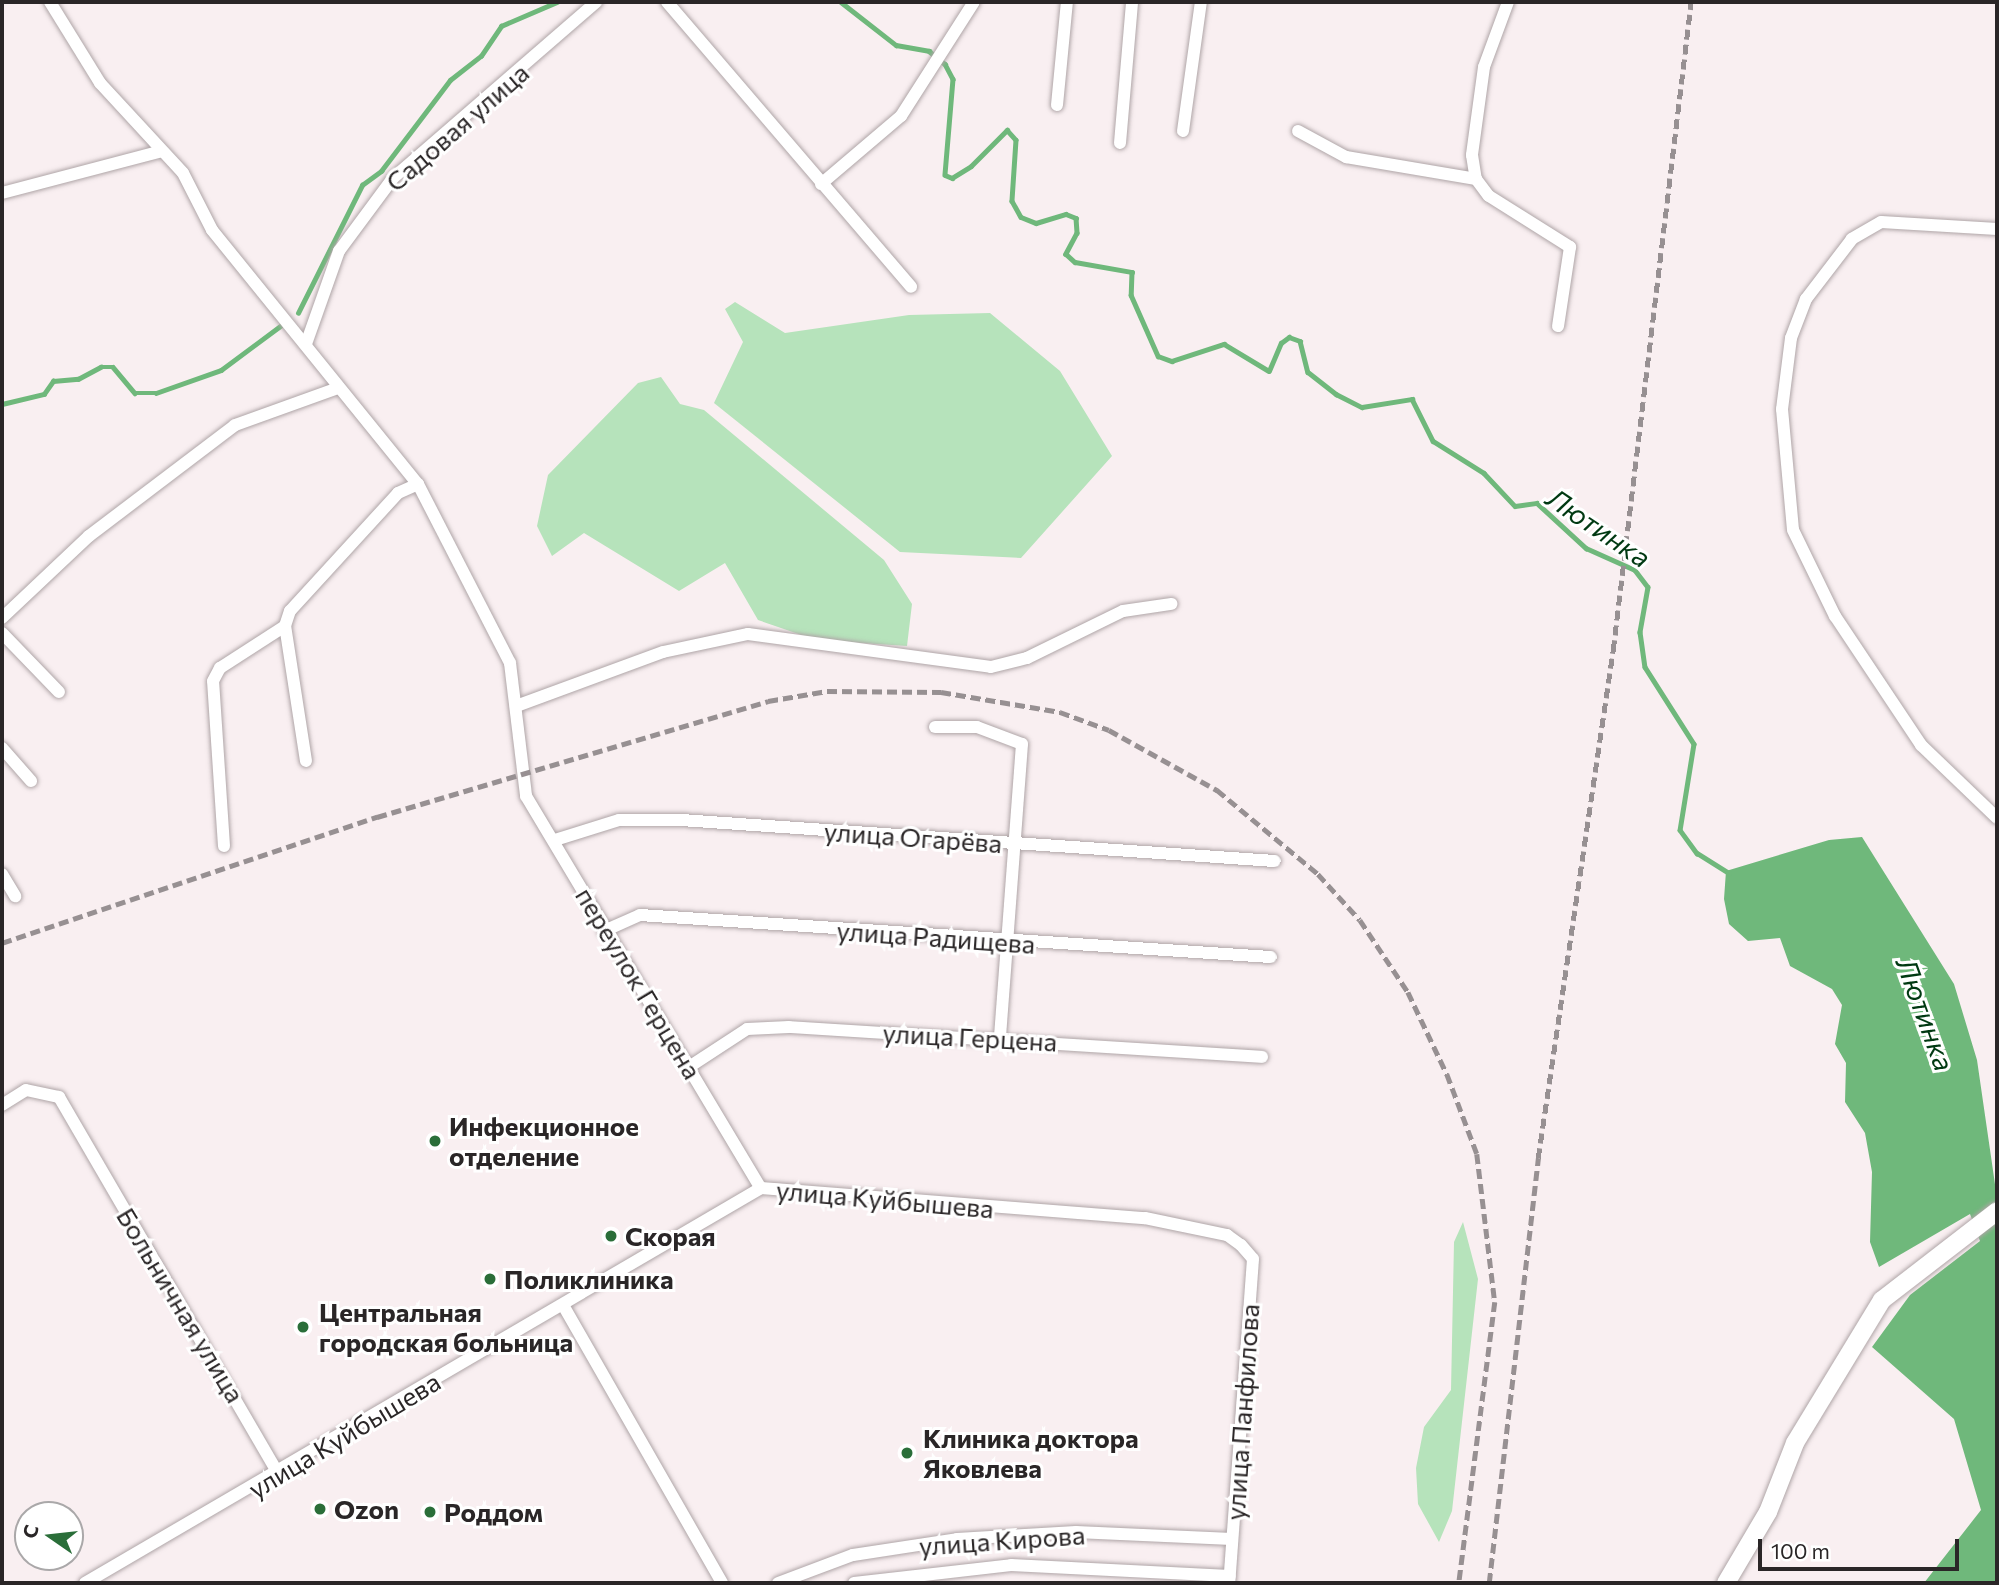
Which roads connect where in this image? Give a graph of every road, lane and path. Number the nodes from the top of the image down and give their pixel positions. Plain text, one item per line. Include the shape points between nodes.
1 (50, 2) edge
2 (596, 2) edge
3 (667, 2) edge
4 (974, 2) edge
5 (1067, 2) edge
6 (1132, 2) edge
7 (1201, 2) edge
8 (1508, 2) edge
9 (1057, 105) dead end
10 (1183, 131) dead end
11 (1298, 131) dead end
12 (1120, 142) dead end
13 (162, 151) junction
14 (1476, 179) junction
15 (821, 184) junction
16 (2, 193) edge
17 (1997, 229) edge
18 (911, 287) dead end
19 (1558, 326) dead end
20 (306, 344) junction
21 (338, 388) junction
22 (418, 484) junction
23 (1171, 604) dead end
24 (2, 618) edge
25 (285, 626) junction
26 (2, 633) edge
27 (59, 692) dead end
28 (519, 705) junction
29 (935, 727) dead end
30 (2, 748) edge
31 (306, 761) dead end
32 (31, 781) dead end
33 (1997, 818) edge
34 (555, 840) junction
35 (1016, 845) junction
36 (224, 846) dead end
37 (1275, 861) dead end
38 (2, 874) edge
39 (15, 896) dead end
40 (604, 931) junction
41 (1006, 943) junction
42 (1271, 957) dead end
43 (1000, 1037) junction
44 (1262, 1057) dead end
45 (690, 1067) junction
46 (2, 1105) edge
47 (761, 1188) junction
48 (1997, 1211) edge
49 (1241, 1245) joint
50 (563, 1305) junction
51 (279, 1475) junction
52 (1233, 1539) junction
53 (1229, 1580) edge
54 (85, 1583) edge
55 (722, 1583) edge
56 (778, 1583) edge
57 (854, 1583) edge
58 (1726, 1583) edge

1 - 13 street via 100,83
2 - 20 street, Садовая улица via 393,178 339,251
3 - 15 street
4 - 15 street via 901,116
5 - 9 street
6 - 12 street
7 - 10 street
8 - 14 street via 1484,67 1472,155
11 - 14 street via 1346,157
13 - 16 street
13 - 20 street via 183,173 212,230
14 - 19 street via 1489,196 1570,247
15 - 18 street
17 - 33 street via 1881,222 1852,240 1806,299 1791,338 1782,409 1793,530 1835,616 1921,745
20 - 21 street
21 - 22 street
21 - 24 street via 235,425 89,536
22 - 25 street via 398,493 325,570
22 - 28 street via 473,581 510,663
23 - 28 street via 1123,611 1027,658 990,667 748,634 663,652
25 - 31 street
25 - 36 street via 220,668 213,681
26 - 27 street
28 - 34 street, переулок Герцена via 520,778
29 - 35 street via 976,727 1022,744
30 - 32 street
34 - 35 street, улица Огарёва via 619,820 681,820
34 - 40 street, переулок Герцена
35 - 37 street, улица Огарёва
35 - 41 street
38 - 39 street
40 - 41 street, улица Радищева via 640,915
40 - 45 street, переулок Герцена
41 - 42 street, улица Радищева
41 - 43 street
43 - 44 street, улица Герцена
43 - 45 street, улица Герцена via 747,1029
45 - 47 street, переулок Герцена
46 - 51 street, Больничная улица via 26,1090 44,1089 59,1097
47 - 49 street, улица Куйбышева via 1145,1218 1227,1235
47 - 50 street, улица Куйбышева
48 - 58 main road via 1882,1300 1796,1443 1768,1512
49 - 52 street, улица Панфилова via 1253,1259
50 - 51 street, улица Куйбышева
50 - 55 street
51 - 54 street, улица Куйбышева
52 - 53 street, улица Панфилова
52 - 56 street, улица Кирова via 1076,1532 957,1539 853,1555
53 - 57 street, улица Кирова via 1011,1565

